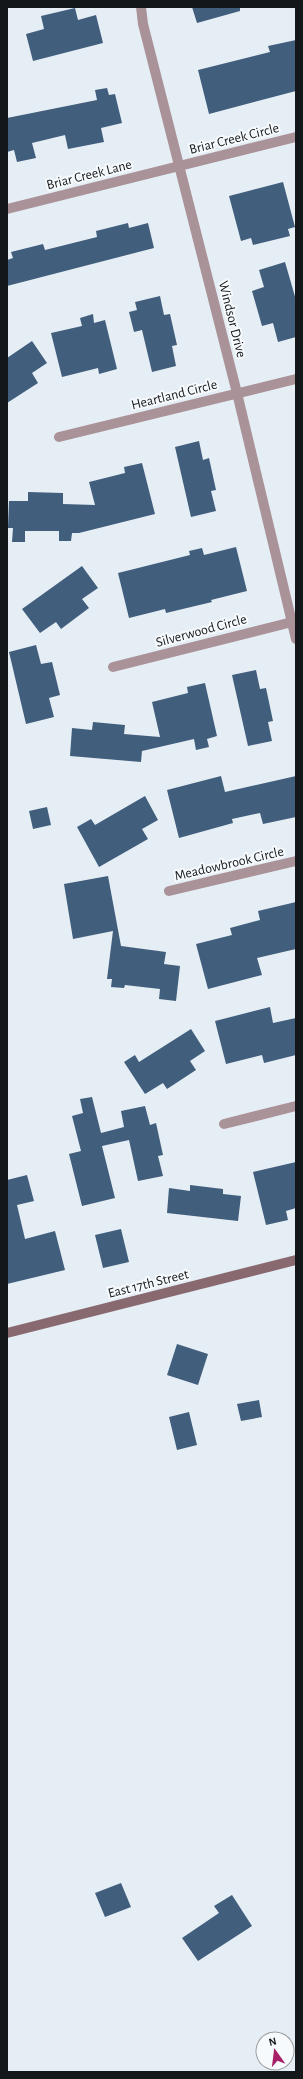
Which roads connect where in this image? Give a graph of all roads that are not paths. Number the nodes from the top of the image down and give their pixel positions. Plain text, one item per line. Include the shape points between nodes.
1 (141, 7) edge
2 (296, 137) edge
3 (179, 166) junction
4 (7, 209) edge
5 (296, 379) edge
6 (237, 393) junction
7 (59, 437) dead end
8 (293, 621) edge
9 (296, 639) edge
10 (113, 667) dead end
11 (296, 861) edge
12 (169, 891) dead end
13 (296, 1106) edge
14 (224, 1124) dead end
15 (296, 1260) edge
16 (7, 1333) edge

1 - 3 street, Windsor Drive via 143,24
2 - 3 street, Briar Creek Circle
3 - 4 street, Briar Creek Lane
3 - 6 street, Windsor Drive
5 - 6 street, Heartland Circle
6 - 7 street, Heartland Circle
6 - 8 street, Windsor Drive
8 - 9 street, Windsor Drive
8 - 10 street, Silverwood Circle
11 - 12 street, Meadowbrook Circle
13 - 14 street
15 - 16 main road, East 17th Street

